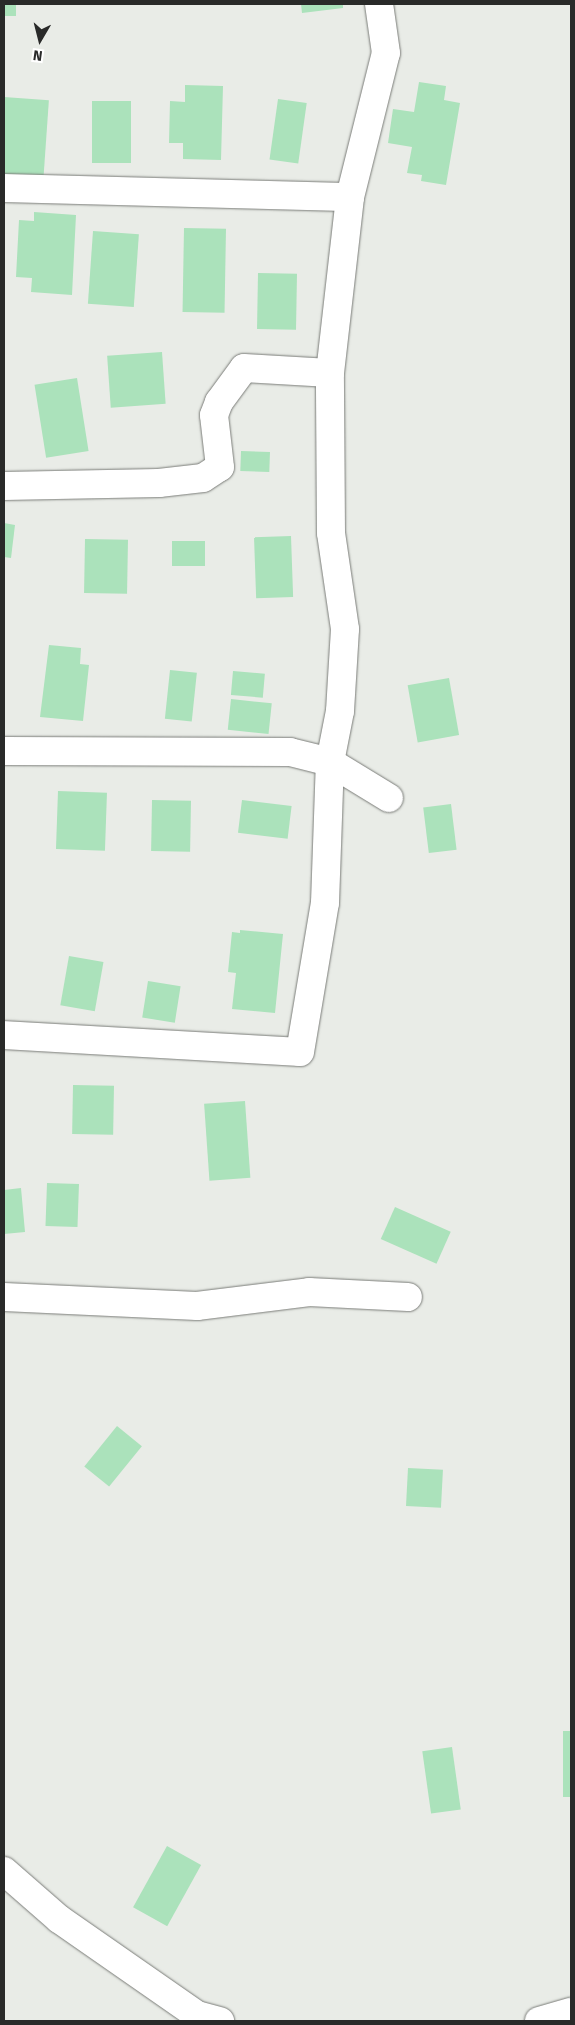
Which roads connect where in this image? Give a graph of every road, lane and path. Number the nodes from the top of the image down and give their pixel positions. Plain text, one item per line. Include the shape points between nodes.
1 (379, 4) edge
2 (4, 188) edge
3 (350, 197) junction
4 (330, 373) junction
5 (4, 486) edge
6 (4, 751) edge
7 (330, 762) junction
8 (389, 798) dead end
9 (4, 1035) edge
10 (4, 1297) edge
11 (408, 1297) dead end
12 (4, 1871) edge
13 (571, 2012) edge
14 (220, 2021) edge
15 (539, 2021) edge

1 - 3 street via 386,53
2 - 3 street
3 - 4 street
4 - 5 street via 244,368 219,402 214,415 220,467 203,478 159,483
4 - 7 street via 331,533 345,629 340,711
6 - 7 street via 290,752
7 - 8 street
7 - 9 street via 324,903 300,1052
10 - 11 street via 197,1306 308,1292
12 - 14 street via 59,1919 181,2004 197,2015
13 - 15 street

